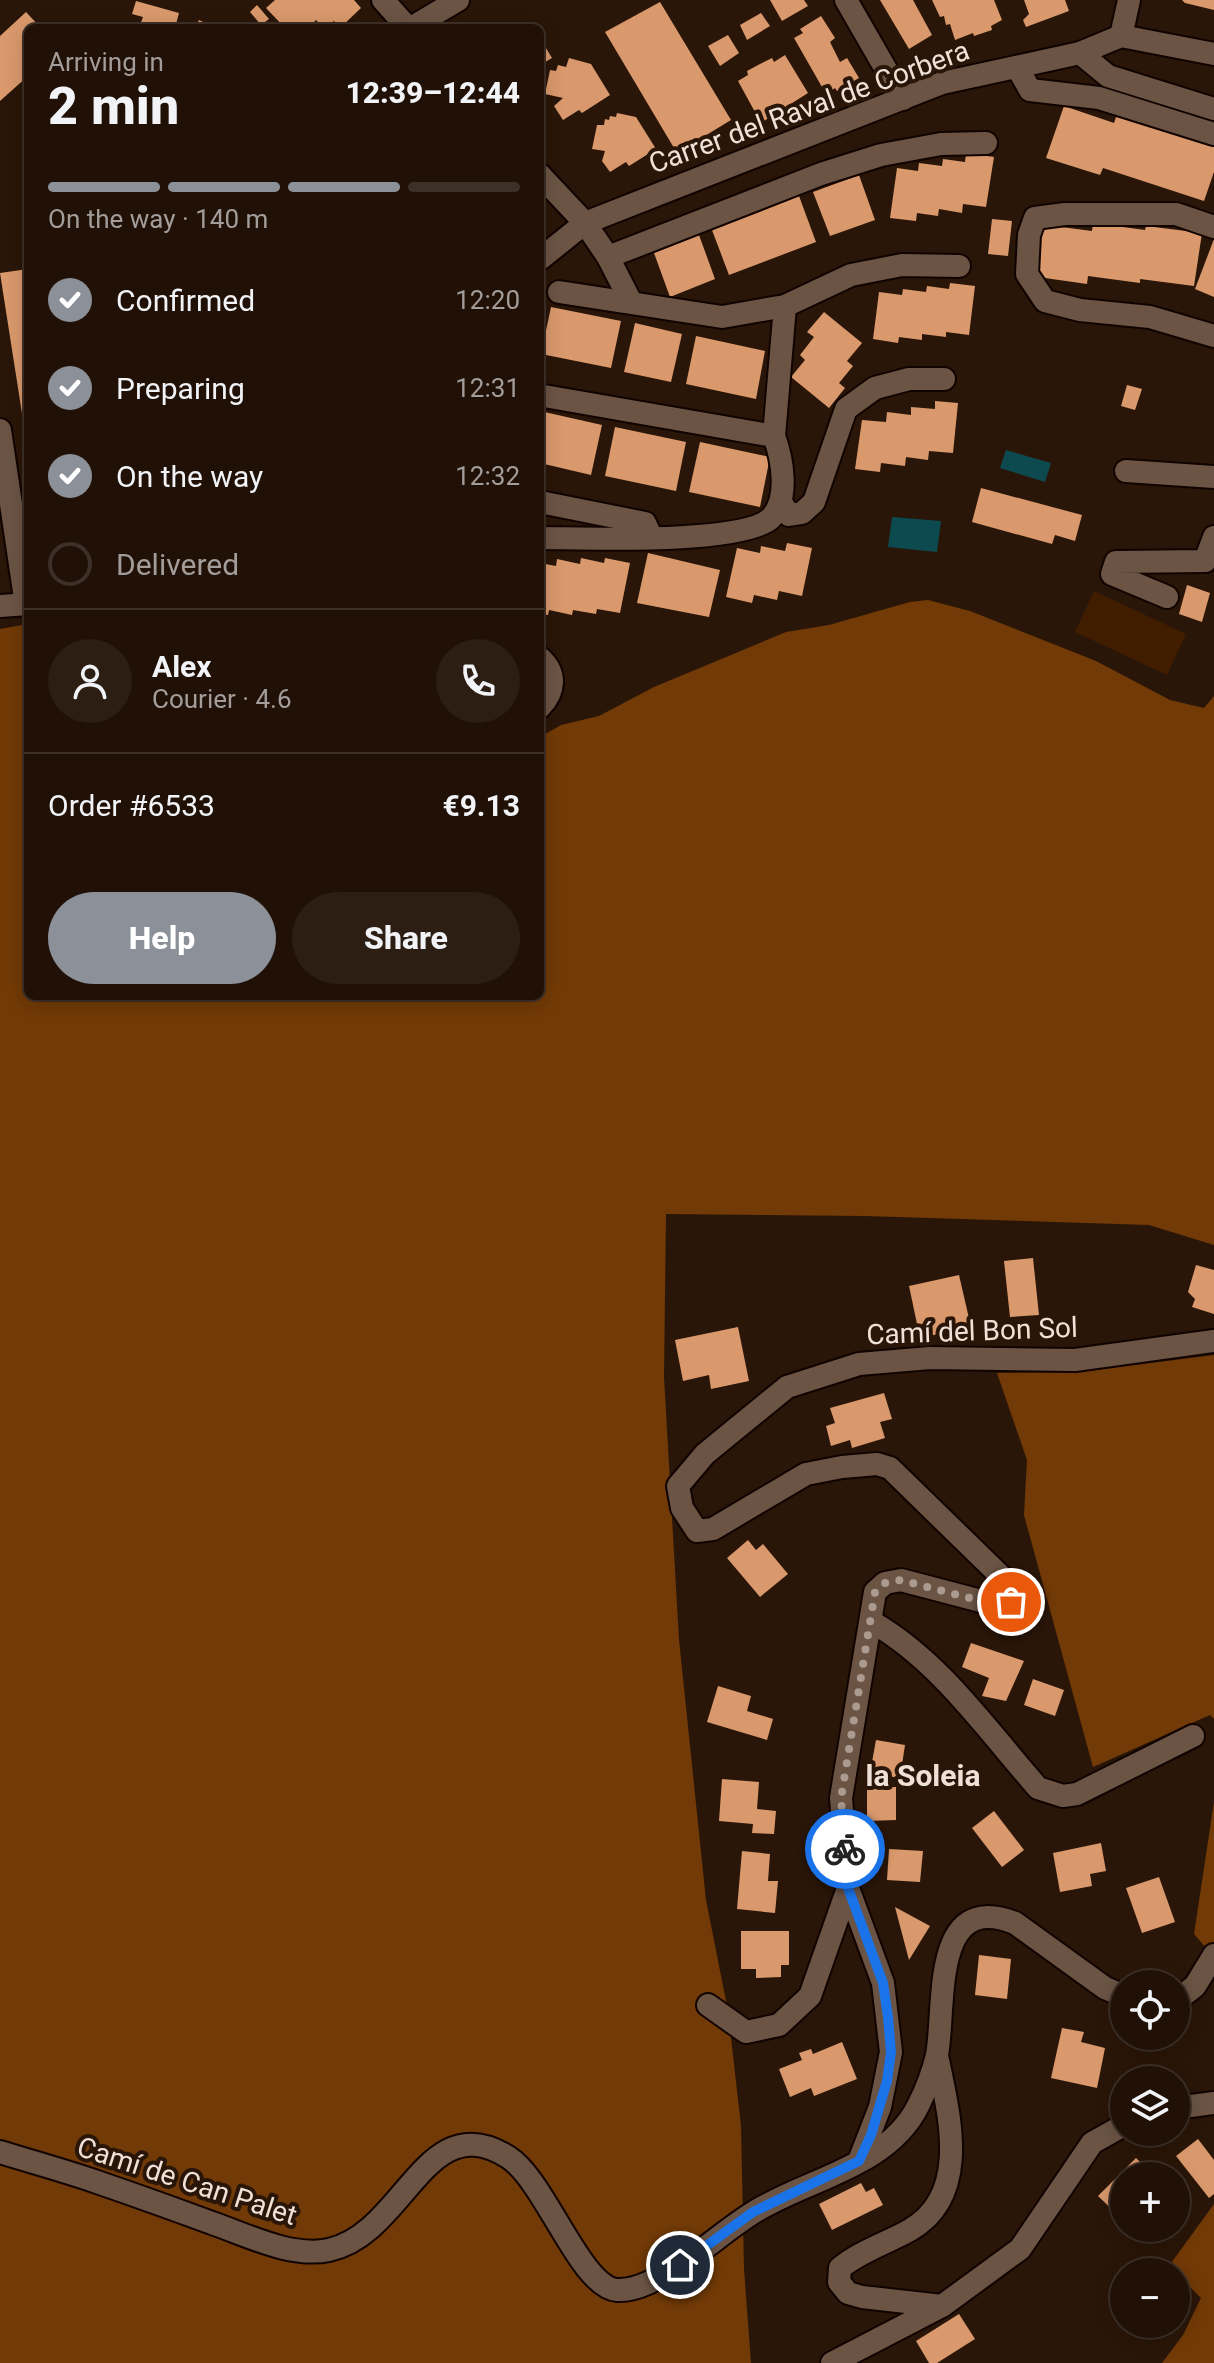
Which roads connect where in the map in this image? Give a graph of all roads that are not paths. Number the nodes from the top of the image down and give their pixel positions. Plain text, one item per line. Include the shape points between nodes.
1 (383, 0) edge
2 (458, 0) edge
3 (846, 0) edge
4 (1129, 0) edge
5 (406, 24) edge
6 (417, 24) edge
7 (1121, 36) junction
8 (1080, 53) junction
9 (1214, 54) edge
10 (1017, 67) junction
11 (903, 99) junction
12 (1214, 109) edge
13 (1214, 134) edge
14 (986, 143) dead end
15 (544, 179) edge
16 (585, 223) junction
17 (1214, 227) edge
18 (544, 256) edge
19 (608, 257) junction
20 (959, 266) dead end
21 (559, 292) dead end
22 (631, 302) junction
23 (785, 306) junction
24 (1214, 336) edge
25 (944, 379) dead end
26 (544, 396) dead end
27 (0, 430) edge
28 (774, 436) junction
29 (1126, 471) dead end
30 (1214, 477) edge
31 (781, 502) junction
32 (544, 503) edge
33 (651, 536) junction
34 (1214, 537) edge
35 (544, 538) edge
36 (24, 585) edge
37 (1167, 597) dead end
38 (24, 604) edge
39 (0, 606) edge
40 (544, 663) edge
41 (544, 703) edge
42 (1214, 1341) edge
43 (872, 1622) junction
44 (1193, 1736) dead end
45 (848, 1888) junction
46 (1214, 1955) edge
47 (1110, 1990) edge
48 (1190, 1990) edge
49 (708, 2005) dead end
50 (937, 2055) junction
51 (1214, 2103) edge
52 (1190, 2106) edge
53 (1110, 2133) edge
54 (0, 2152) edge
55 (859, 2161) junction
56 (942, 2306) junction
57 (842, 2361) edge

1 - 5 street
2 - 6 street
3 - 11 street
4 - 7 street
7 - 8 street, Carrer del Raval de Corbera
7 - 9 street
8 - 10 street, Carrer del Raval de Corbera
8 - 12 street via 1108,76
10 - 11 street, Carrer del Raval de Corbera via 958,78
10 - 13 street via 1030,90 1099,98
11 - 16 street, Carrer del Raval de Corbera
14 - 19 street via 941,144 881,155
15 - 16 street
16 - 18 street, Carrer del Raval de Corbera
16 - 19 street
17 - 24 street via 1176,214 1035,218 1027,274 1045,301 1150,317
19 - 22 street
20 - 23 street via 902,265 851,275
21 - 22 street
22 - 23 street via 722,317
23 - 28 street
25 - 31 street via 909,379 875,388 846,409 814,502 802,513 789,515
26 - 28 street
27 - 36 street
28 - 31 street via 781,456
29 - 30 street
31 - 33 street via 770,519 746,530
32 - 33 street via 645,523
33 - 35 street
34 - 37 street via 1205,561 1116,562 1112,574
38 - 39 street
40 - 41 street via 561,685
42 - 43 street, Camí del Bon Sol via 1075,1360 930,1358 859,1364 787,1387 705,1454 678,1486 682,1508 697,1531 713,1529 806,1474 877,1464 890,1468 1016,1591 1011,1602 1000,1606 901,1580 885,1583 875,1592
43 - 44 street via 931,1666 1038,1788 1063,1796 1077,1794
43 - 45 street via 841,1798
45 - 49 street via 810,1996 779,2025 746,2032
45 - 55 street via 883,1983 891,2052 880,2107
46 - 48 street
47 - 50 street via 1015,1923 986,1916 966,1923 947,1953
50 - 55 street via 909,2122
50 - 56 street via 951,2133 947,2182 929,2216 850,2260 840,2268 839,2282 848,2293 862,2297
51 - 52 street
53 - 56 street via 1092,2143 1020,2249
54 - 55 street, Camí de Can Palet via 307,2251 345,2245 368,2233 434,2158 448,2148 478,2144 513,2159 592,2273 614,2290 660,2276 753,2212
56 - 57 street

